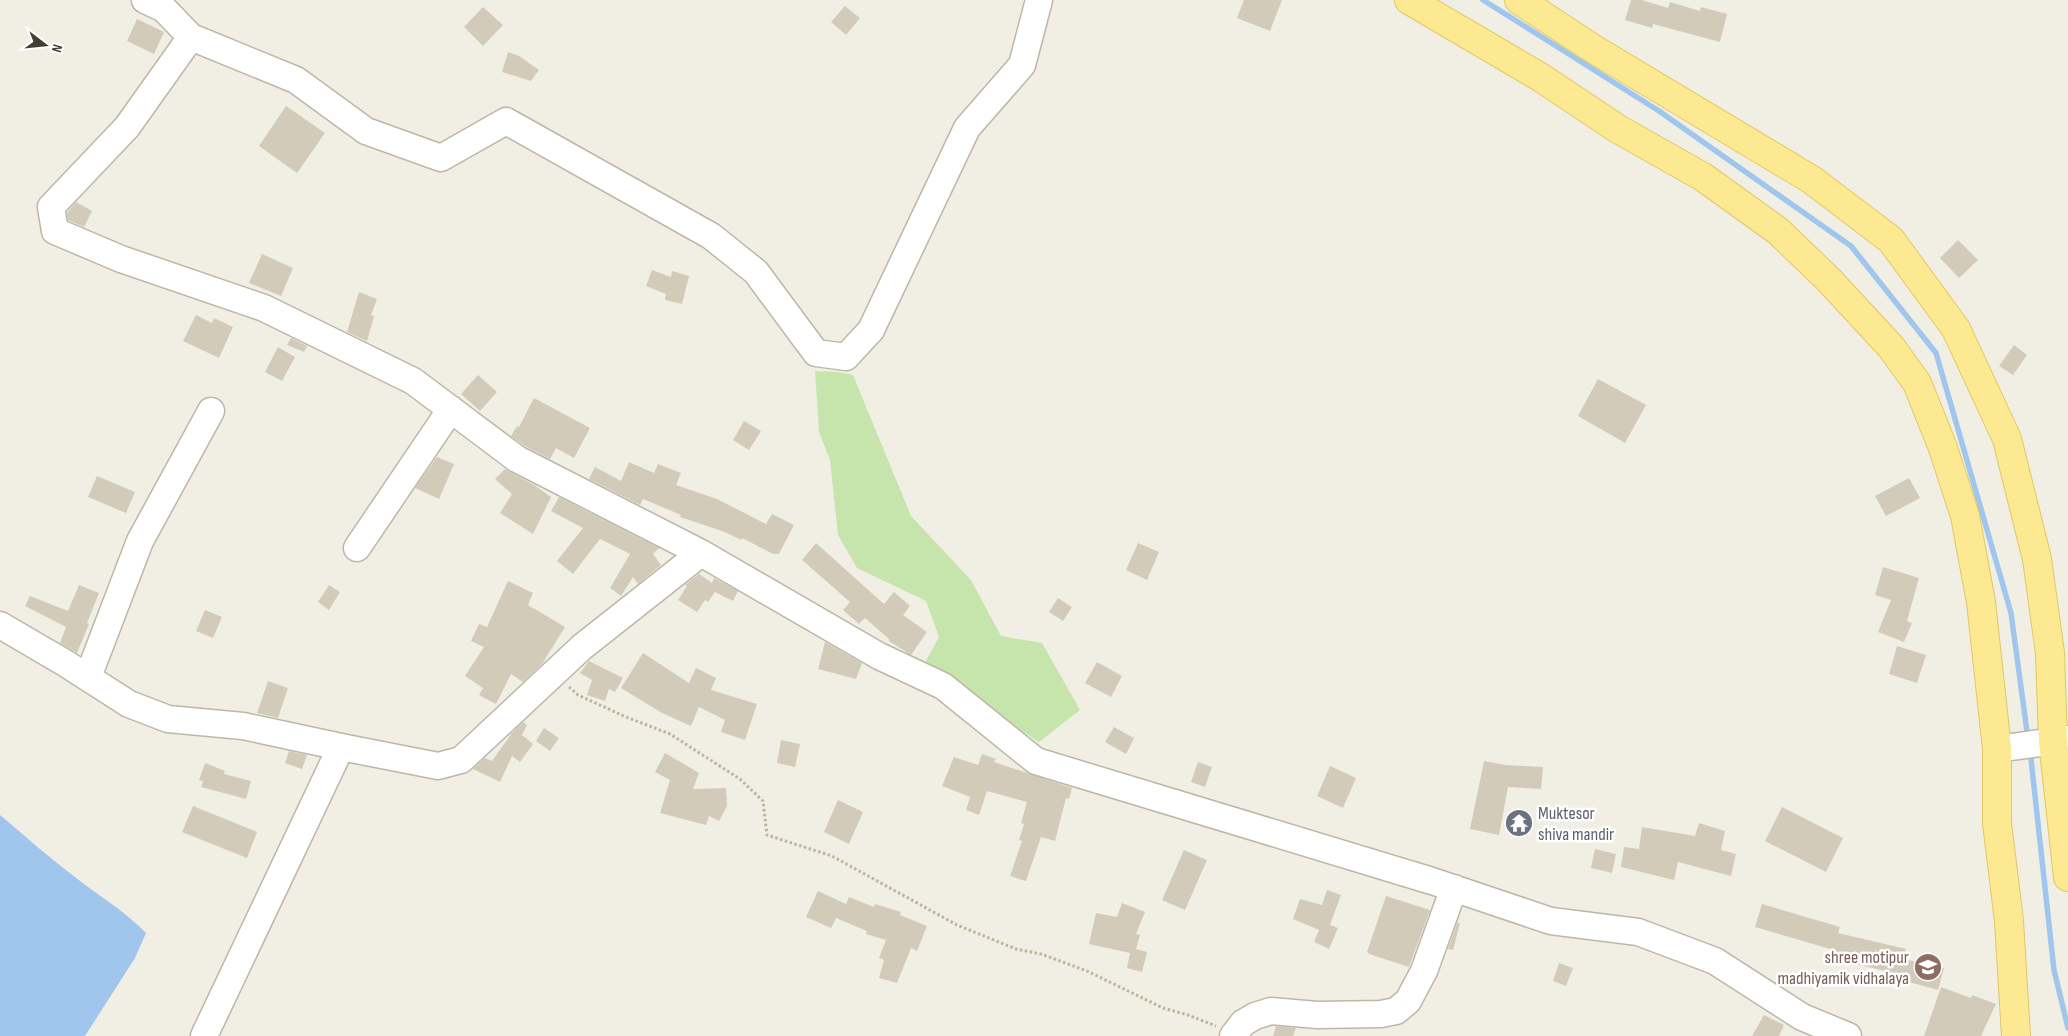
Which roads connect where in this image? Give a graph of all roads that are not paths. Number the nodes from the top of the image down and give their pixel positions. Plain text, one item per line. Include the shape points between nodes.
1 (145, 0) edge
2 (1039, 0) edge
3 (1408, 0) edge
4 (1519, 0) edge
5 (191, 37) junction
6 (451, 409) junction
7 (211, 411) dead end
8 (357, 548) dead end
9 (701, 553) junction
10 (0, 625) edge
11 (88, 677) junction
12 (2054, 741) edge
13 (341, 747) junction
14 (2005, 748) junction
15 (2068, 877) edge
16 (1454, 888) junction
17 (1235, 1034) edge
18 (204, 1036) edge
19 (1848, 1036) edge
20 (2016, 1036) edge

1 - 5 street via 164,9
2 - 5 street via 1022,65 967,128 871,330 846,356 816,352 756,272 711,236 506,121 441,158 366,131 296,80
3 - 14 main road via 1540,77 1618,129 1703,176 1778,231 1891,347 1917,382 1965,516
4 - 12 main road via 1820,186 1891,240 1956,328 2007,439 2037,559 2050,653
5 - 6 street via 127,126 51,206 55,231 121,259 264,308 413,381
6 - 8 street
6 - 9 street via 517,458
7 - 11 street via 140,541
9 - 13 street via 582,647 461,760 438,766
9 - 16 street via 880,656 943,686 1036,761
10 - 11 street
11 - 13 street via 128,704 168,719 242,726
12 - 14 street
12 - 15 main road
13 - 18 street
14 - 20 main road via 1997,823 2009,921
16 - 17 street via 1424,971 1408,1001 1396,1011 1317,1015 1271,1012 1243,1023
16 - 19 street via 1551,921 1638,932 1698,954 1715,961 1802,1017

